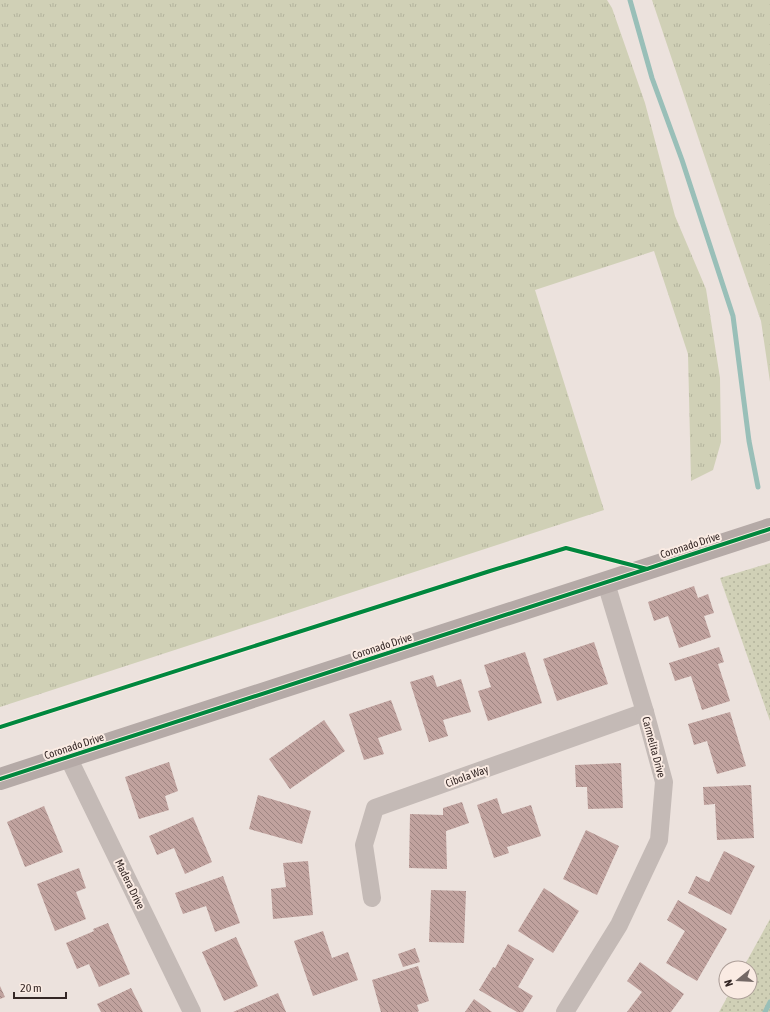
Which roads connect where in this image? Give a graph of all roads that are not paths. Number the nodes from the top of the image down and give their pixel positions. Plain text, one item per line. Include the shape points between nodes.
1 (770, 529) edge
2 (606, 583) junction
3 (645, 712) junction
4 (68, 757) junction
5 (0, 779) edge
6 (372, 898) dead end
7 (192, 1012) edge
8 (566, 1012) edge

1 - 2 street, Coronado Drive
2 - 3 street, Carmelita Drive
2 - 4 street, Coronado Drive
3 - 6 street, Cibola Way via 375,808 364,845
3 - 8 street, Carmelita Drive via 664,782 659,840 619,925
4 - 5 street, Coronado Drive
4 - 7 street, Madera Drive

